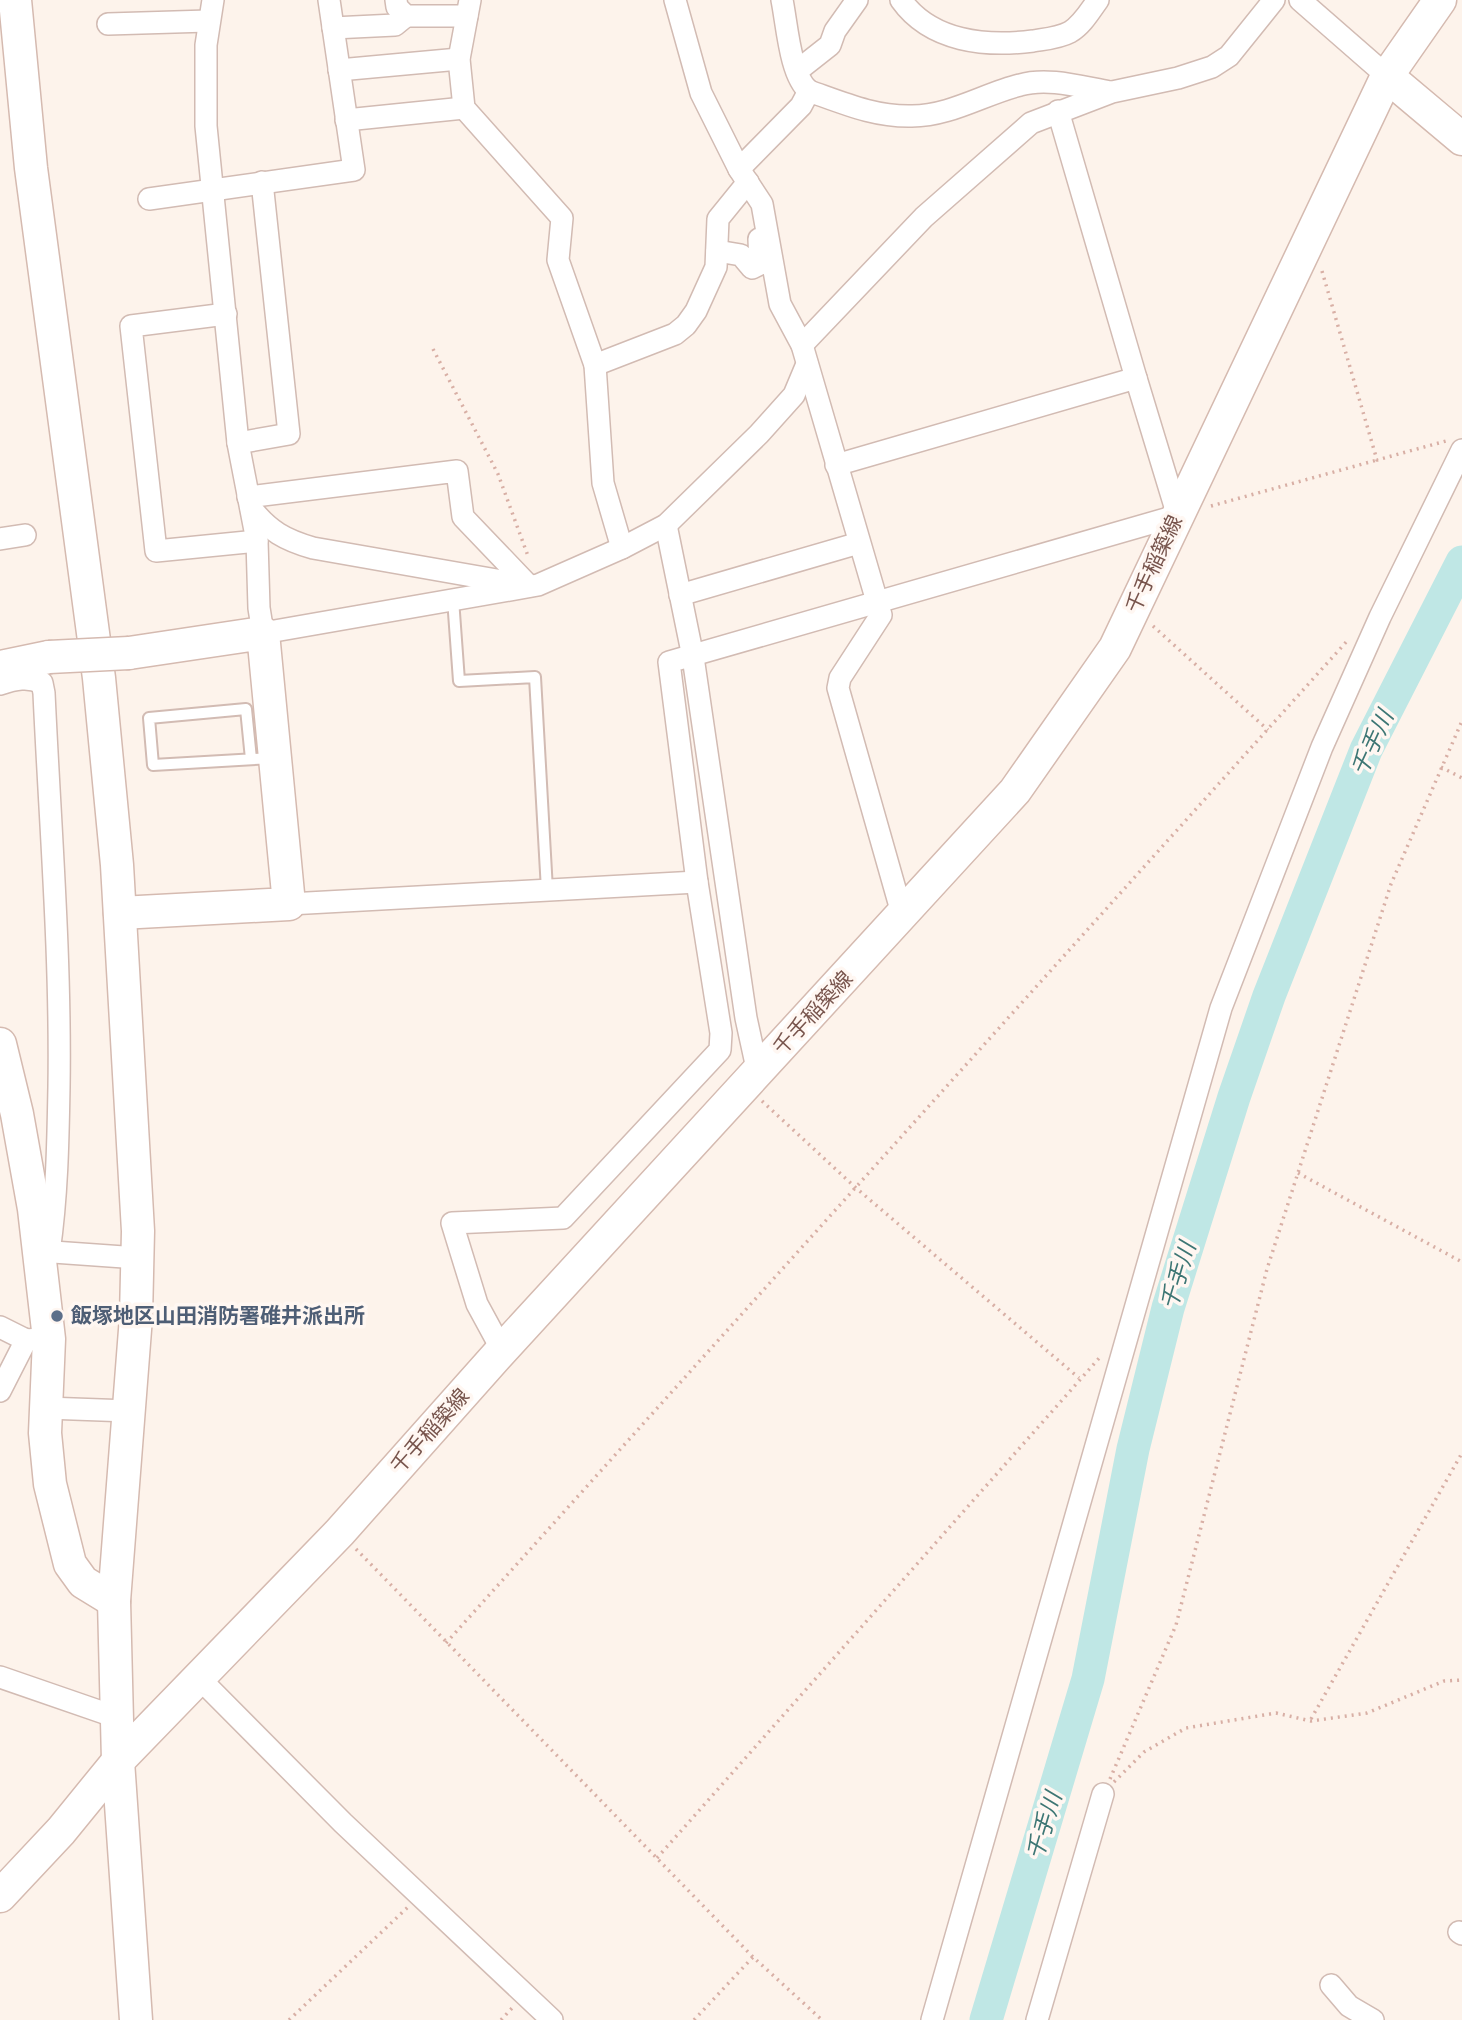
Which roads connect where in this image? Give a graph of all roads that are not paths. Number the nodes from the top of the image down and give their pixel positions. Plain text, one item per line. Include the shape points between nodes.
1 (15, 0) edge
2 (330, 0) edge
3 (675, 0) edge
4 (782, 0) edge
5 (857, 0) edge
6 (901, 0) edge
7 (1098, 0) edge
8 (1274, 0) edge
9 (1300, 0) edge
10 (1440, 0) edge
11 (401, 8) edge
12 (469, 8) edge
13 (210, 10) edge
14 (108, 24) dead end
15 (333, 28) junction
16 (459, 59) junction
17 (339, 70) junction
18 (796, 71) junction
19 (1387, 76) junction
20 (809, 91) junction
21 (1112, 92) junction
22 (464, 108) junction
23 (1058, 111) junction
24 (346, 120) junction
25 (1462, 139) edge
26 (744, 176) junction
27 (262, 182) junction
28 (212, 189) junction
29 (149, 199) dead end
30 (765, 218) junction
31 (717, 251) junction
32 (226, 314) junction
33 (804, 355) junction
34 (595, 365) junction
35 (1136, 378) junction
36 (238, 443) junction
37 (1456, 445) edge
38 (836, 465) junction
39 (249, 502) junction
40 (1176, 514) junction
41 (666, 525) junction
42 (25, 535) dead end
43 (0, 539) edge
44 (257, 541) junction
45 (859, 543) junction
46 (622, 548) junction
47 (534, 585) junction
48 (680, 595) junction
49 (453, 599) junction
50 (877, 604) junction
51 (263, 633) junction
52 (693, 657) junction
53 (0, 667) edge
54 (0, 684) edge
55 (263, 759) junction
56 (696, 882) junction
57 (547, 890) junction
58 (289, 904) junction
59 (120, 913) junction
60 (903, 917) junction
61 (0, 1044) edge
62 (752, 1079) junction
63 (44, 1251) junction
64 (138, 1258) junction
65 (0, 1327) edge
66 (38, 1339) junction
67 (502, 1350) junction
68 (0, 1391) edge
69 (46, 1408) junction
70 (129, 1411) junction
71 (114, 1601) junction
72 (0, 1677) edge
73 (199, 1678) junction
74 (117, 1717) junction
75 (118, 1761) junction
76 (1103, 1794) road end
77 (0, 1896) edge
78 (1331, 1985) dead end
79 (136, 2020) edge
80 (552, 2020) edge
81 (932, 2020) edge
82 (1037, 2020) edge
83 (1373, 2020) edge

1 - 59 street via 31,168 99,678
2 - 15 street
3 - 26 street via 701,93
4 - 18 street
5 - 18 street via 830,45
6 - 7 street via 932,28 953,37 1014,44 1070,32
8 - 21 street via 1229,56 1212,67
9 - 19 street
10 - 19 street, 千手稲築線
11 - 12 street
11 - 15 street via 395,25
12 - 16 street
13 - 14 street
13 - 28 street via 206,126
15 - 17 street
16 - 17 street
16 - 22 street
17 - 24 street
18 - 20 street via 800,85
19 - 25 street
19 - 40 street, 千手稲築線
20 - 21 street via 868,112 913,116 939,113 1020,84 1038,82
20 - 26 street
21 - 23 street
22 - 24 street
22 - 34 street via 562,218 558,260
23 - 33 street via 1031,123 924,217
23 - 35 street
24 - 27 street via 354,170
26 - 30 street via 758,195
26 - 31 street via 718,219
27 - 28 street
27 - 36 street via 289,434
28 - 29 street
28 - 32 street
30 - 31 street via 758,229 760,264 752,268 741,255
30 - 33 street via 780,304
31 - 34 street via 711,281 686,325 675,334
32 - 36 street
32 - 44 street via 131,326 156,551
33 - 38 street
33 - 41 street via 802,382 785,407
34 - 46 street via 603,483
35 - 38 street
35 - 40 street
36 - 39 street
37 - 81 street via 1322,747 1221,1008
38 - 45 street
39 - 44 street
39 - 47 street via 268,529 285,540
39 - 47 street via 457,471 463,517
40 - 50 street
40 - 60 street, 千手稲築線 via 1108,657 1015,791
41 - 46 street
41 - 48 street
42 - 43 street
44 - 51 street
45 - 48 street
45 - 50 street
46 - 47 street
47 - 49 street
48 - 52 street
49 - 51 street
49 - 57 lane via 459,681 535,677
50 - 52 street
50 - 60 street via 881,615 838,688
51 - 53 street, bridge via 129,653 49,657
51 - 55 street
52 - 56 street via 669,662
52 - 62 street
54 - 63 street via 34,679 42,683 44,693 60,1017 57,1178
55 - 55 lane via 153,765 149,718 247,709
55 - 58 street
56 - 57 street
56 - 67 street via 720,1050 563,1218 453,1223 477,1304
57 - 58 street
58 - 59 street
59 - 64 street
60 - 62 street, 千手稲築線
61 - 63 street
62 - 67 street, 千手稲築線
63 - 64 street
63 - 66 street
64 - 70 street
65 - 66 street
66 - 68 street
66 - 69 street
67 - 73 street, 千手稲築線 via 340,1532
69 - 70 street
69 - 71 street via 50,1484 70,1564 83,1582
70 - 71 street
71 - 74 street
72 - 74 street
73 - 75 street, 千手稲築線
73 - 80 street
74 - 75 street
75 - 77 street, 千手稲築線
75 - 79 street
76 - 82 street
78 - 83 street via 1349,2006

